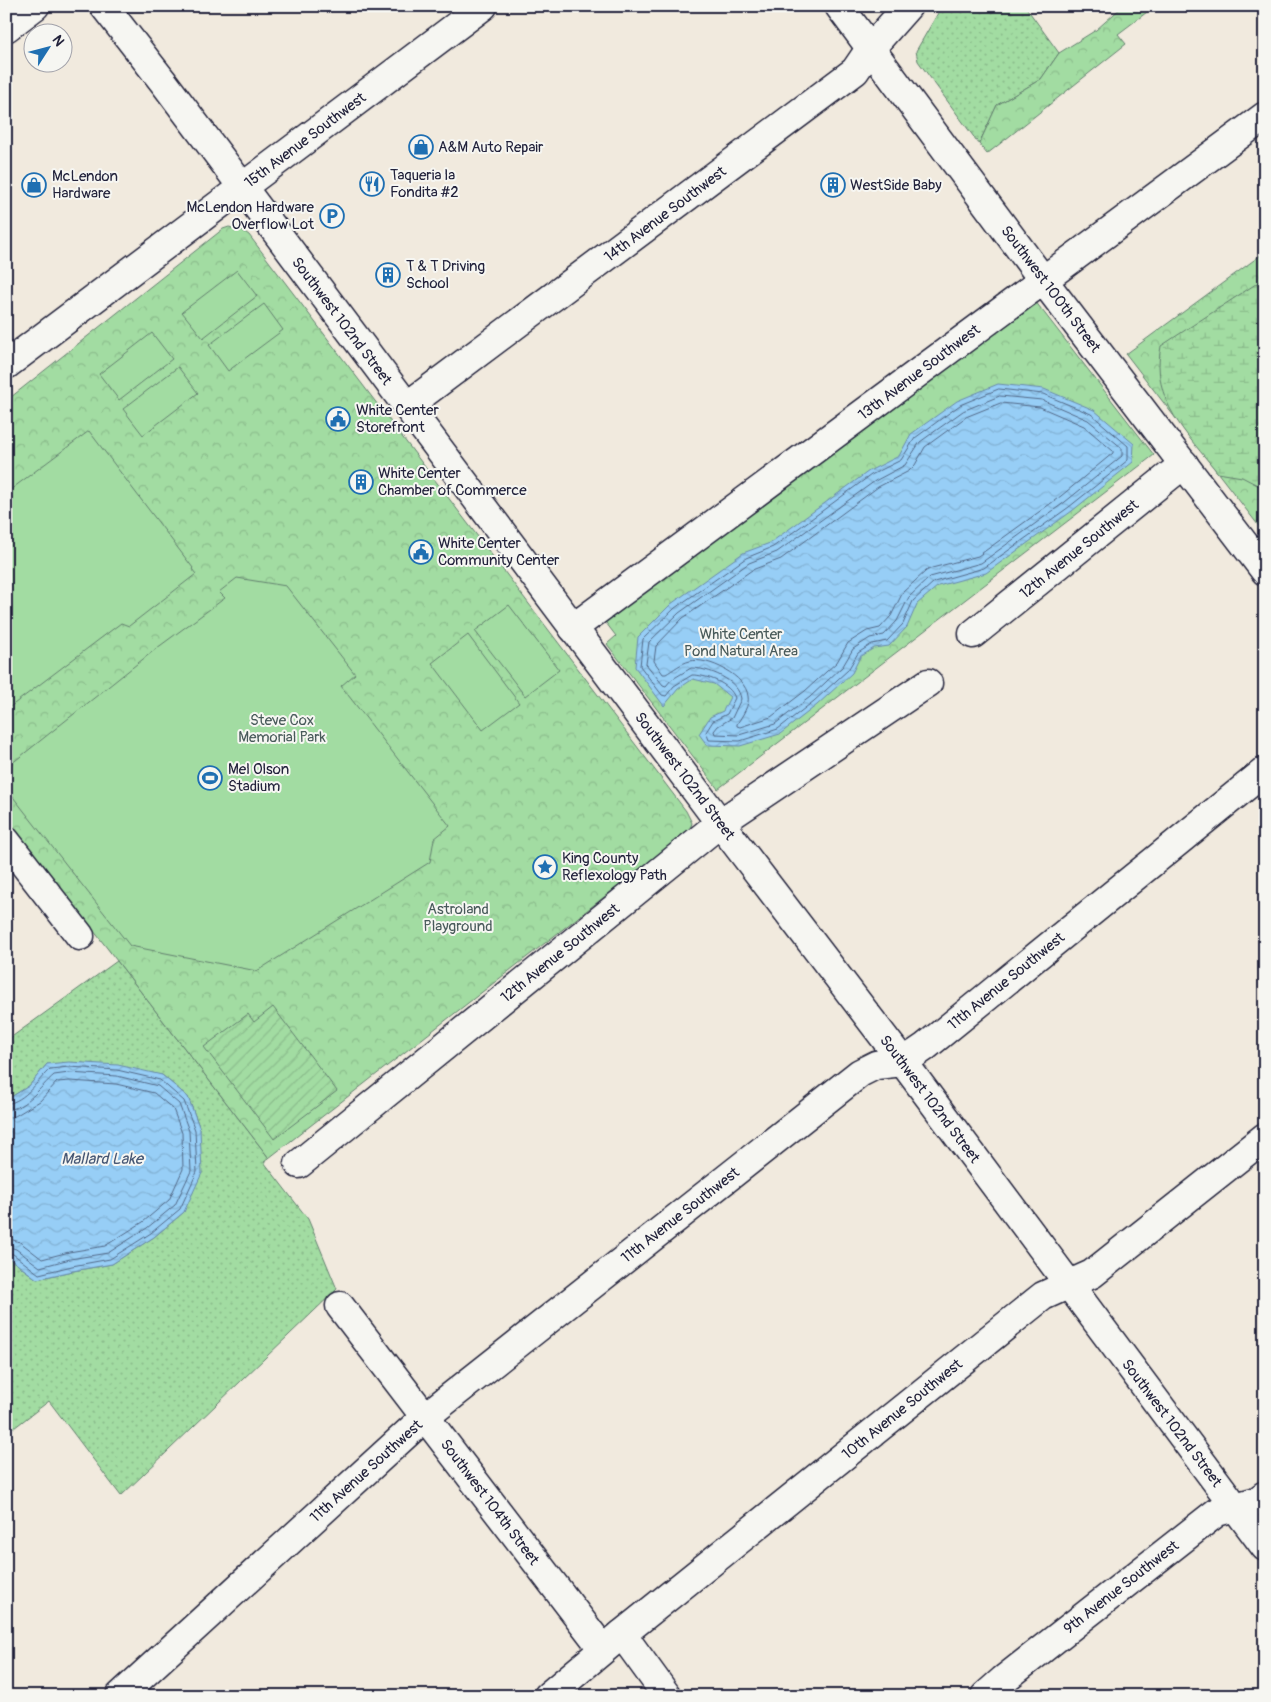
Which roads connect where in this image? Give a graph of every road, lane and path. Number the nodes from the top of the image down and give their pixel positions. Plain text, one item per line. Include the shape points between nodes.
1 (35, 6) edge
2 (104, 6) edge
3 (483, 6) edge
4 (839, 6) edge
5 (908, 6) edge
6 (6, 28) edge
7 (870, 49) junction
8 (1265, 116) edge
9 (242, 187) junction
10 (1043, 280) junction
11 (6, 365) edge
12 (407, 406) junction
13 (1184, 464) junction
14 (1265, 571) edge
15 (573, 628) junction
16 (974, 634) dead end
17 (928, 683) dead end
18 (1265, 771) edge
19 (720, 823) junction
20 (6, 841) edge
21 (80, 936) dead end
22 (903, 1062) junction
23 (1265, 1138) edge
24 (299, 1164) dead end
25 (1070, 1285) junction
26 (340, 1306) dead end
27 (425, 1417) junction
28 (1265, 1495) edge
29 (1235, 1508) junction
30 (1265, 1547) edge
31 (612, 1642) junction
32 (120, 1696) edge
33 (548, 1696) edge
34 (667, 1696) edge
35 (985, 1696) edge

1 - 6 street
2 - 9 street, Southwest 102nd Street
3 - 9 street, 15th Avenue Southwest
4 - 7 street, Southwest 100th Street
5 - 7 street, 14th Avenue Southwest
7 - 10 street, Southwest 100th Street
7 - 12 street, 14th Avenue Southwest via 855,71
8 - 10 street, 13th Avenue Southwest
9 - 11 street, 15th Avenue Southwest
9 - 12 street, Southwest 102nd Street
10 - 13 street, Southwest 100th Street
10 - 15 street, 13th Avenue Southwest
12 - 15 street, Southwest 102nd Street
13 - 14 street, Southwest 100th Street
13 - 16 street, 12th Avenue Southwest
15 - 19 street, Southwest 102nd Street
17 - 19 street, 12th Avenue Southwest
18 - 22 street, 11th Avenue Southwest
19 - 22 street, Southwest 102nd Street
19 - 24 street, 12th Avenue Southwest
20 - 21 street
22 - 25 street, Southwest 102nd Street
22 - 27 street, 11th Avenue Southwest via 876,1065 860,1073
23 - 25 street, 10th Avenue Southwest via 1092,1274
25 - 29 street, Southwest 102nd Street
25 - 31 street, 10th Avenue Southwest via 1043,1296
26 - 27 street, Southwest 104th Street
27 - 31 street, Southwest 104th Street
27 - 32 street, 11th Avenue Southwest
28 - 29 street, 9th Avenue Southwest
29 - 30 street, Southwest 102nd Street
29 - 35 street, 9th Avenue Southwest via 1217,1512
31 - 33 street, 10th Avenue Southwest
31 - 34 street, Southwest 104th Street

